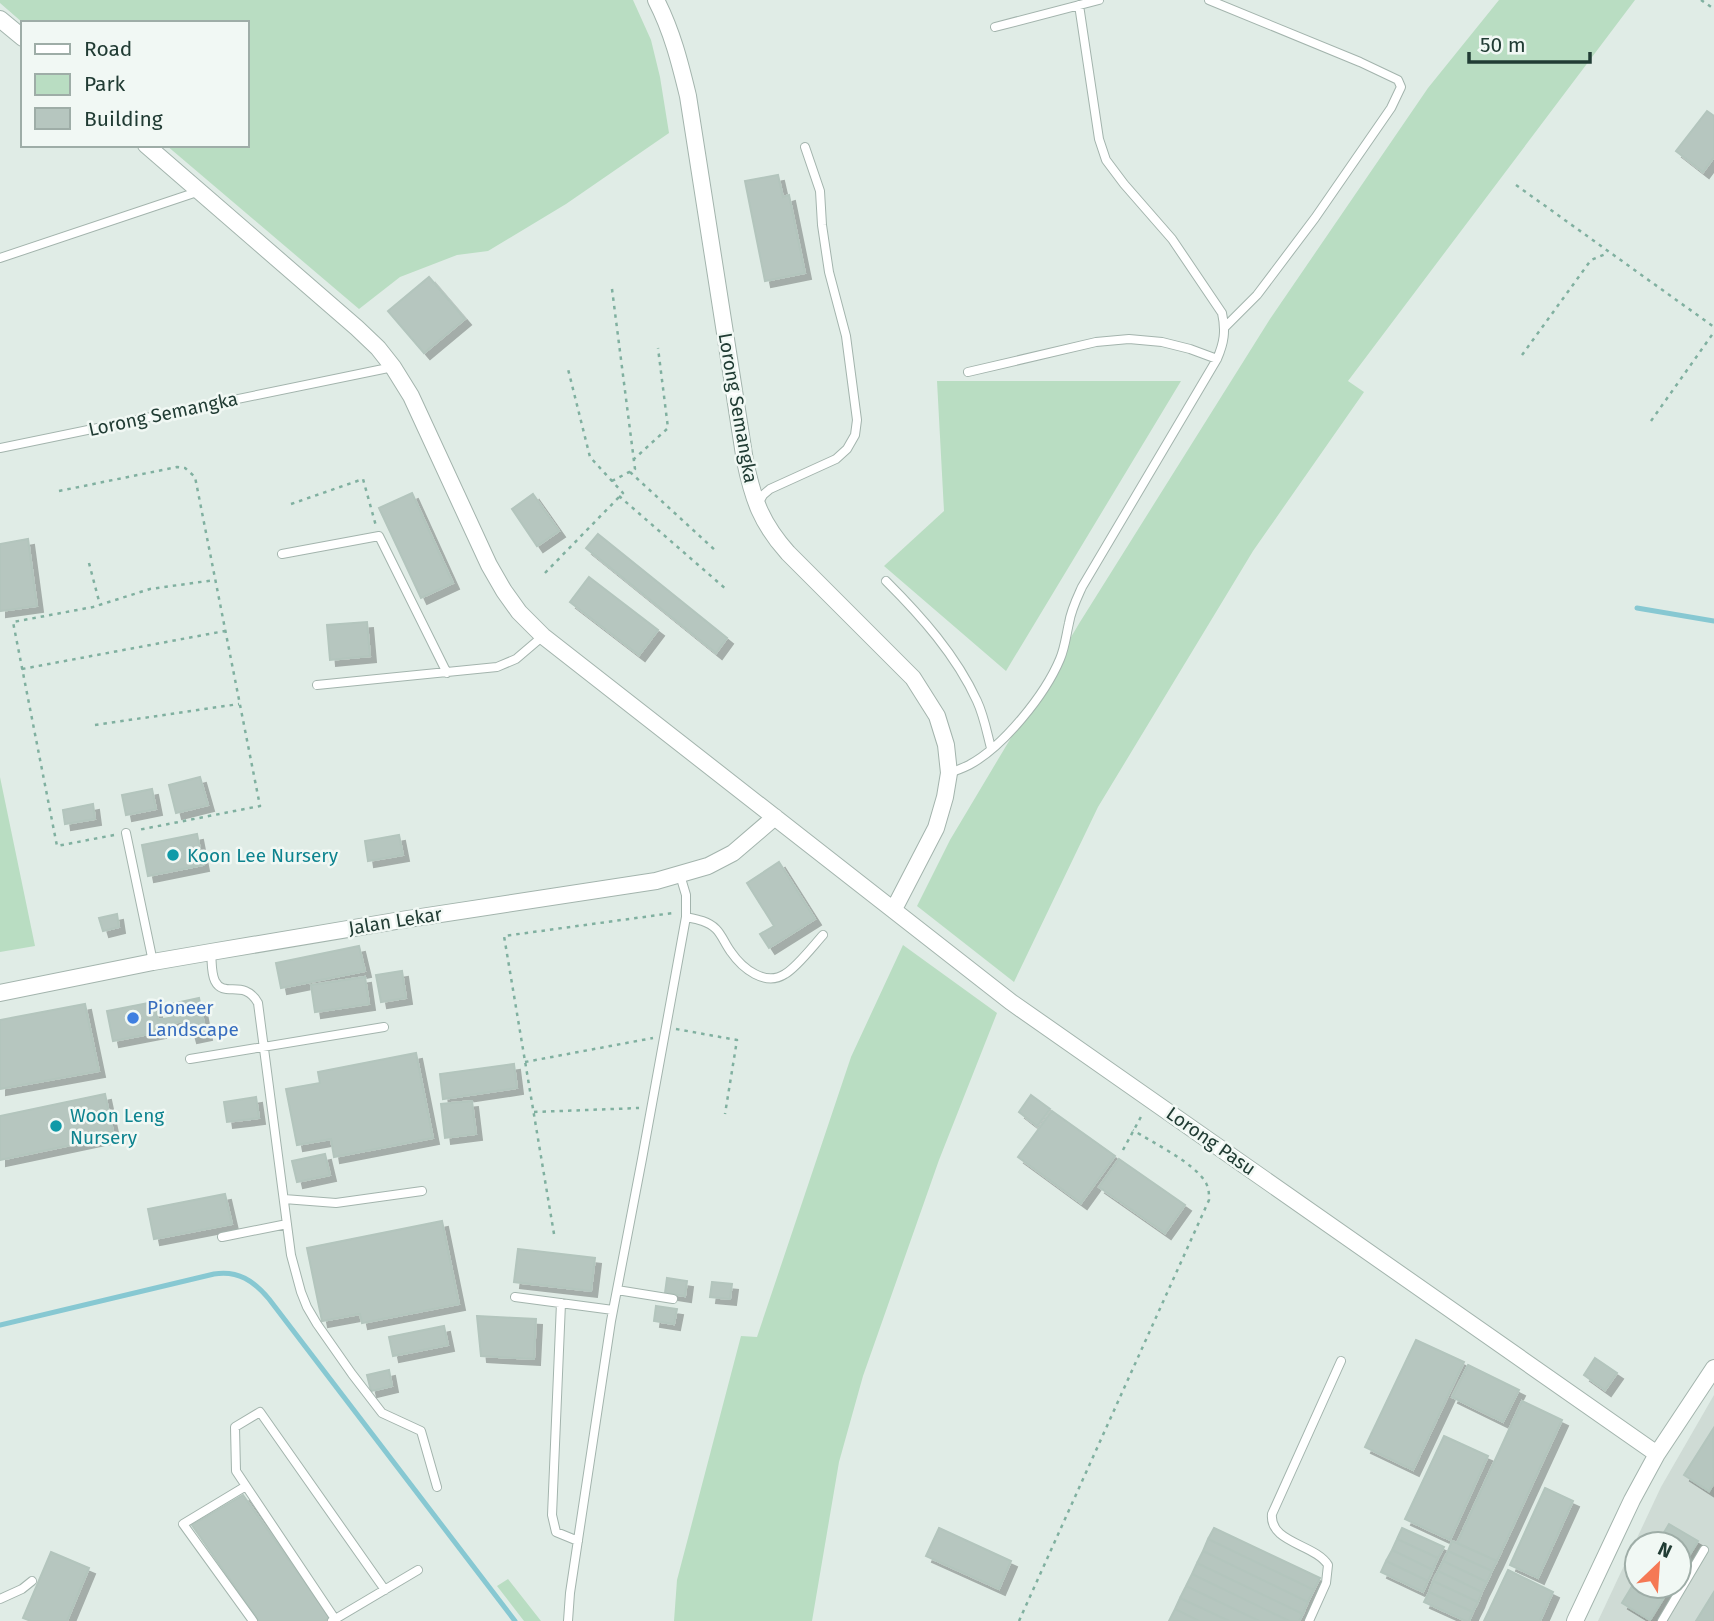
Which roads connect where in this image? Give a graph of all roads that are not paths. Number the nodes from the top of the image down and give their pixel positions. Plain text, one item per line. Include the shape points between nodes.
1 (656, 0) edge
2 (1098, 0) edge
3 (1209, 0) edge
4 (1079, 5) junction
5 (0, 19) edge
6 (995, 27) dead end
7 (21, 36) edge
8 (148, 147) edge
9 (805, 147) dead end
10 (200, 191) junction
11 (0, 258) edge
12 (1225, 327) junction
13 (1217, 359) junction
14 (393, 367) junction
15 (968, 372) dead end
16 (0, 448) edge
17 (757, 506) junction
18 (282, 554) dead end
19 (886, 581) dead end
20 (543, 636) junction
21 (447, 673) junction
22 (317, 685) dead end
23 (992, 748) junction
24 (949, 773) junction
25 (775, 817) junction
26 (126, 832) road end
27 (680, 875) junction
28 (894, 909) junction
29 (686, 916) junction
30 (823, 935) dead end
31 (211, 952) junction
32 (153, 962) junction
33 (0, 993) edge
34 (384, 1027) dead end
35 (264, 1046) junction
36 (190, 1059) dead end
37 (422, 1191) dead end
38 (284, 1199) junction
39 (287, 1224) junction
40 (222, 1237) dead end
41 (617, 1290) junction
42 (515, 1297) dead end
43 (673, 1300) dead end
44 (561, 1303) junction
45 (613, 1310) junction
46 (1341, 1361) dead end
47 (1714, 1368) edge
48 (1657, 1454) junction
49 (246, 1486) junction
50 (437, 1487) dead end
51 (578, 1541) junction
52 (1704, 1550) dead end
53 (418, 1570) dead end
54 (32, 1581) dead end
55 (385, 1590) junction
56 (0, 1598) edge
57 (334, 1620) edge
58 (253, 1621) edge
59 (568, 1621) edge
60 (1309, 1621) edge
61 (1575, 1621) edge
62 (1661, 1621) edge

1 - 17 street, Lorong Semangka via 688,96 745,461
2 - 4 lane
3 - 12 lane via 1383,73 1398,80 1401,87 1315,218 1257,295
4 - 6 lane
4 - 12 lane via 1106,160 1172,239 1222,313
5 - 7 street
8 - 10 street
9 - 17 lane via 820,191 829,272 846,335 855,435 836,459 770,489
10 - 11 lane
10 - 14 street via 357,328
12 - 13 lane
13 - 15 lane via 1162,342 1129,339 1096,342
13 - 23 lane via 1082,587 1063,652 1048,683 1033,706
14 - 16 lane, Lorong Semangka
14 - 20 street via 503,591
17 - 24 street, Lorong Semangka via 788,553 914,678 937,716
18 - 21 lane via 379,536
19 - 23 lane via 920,615 962,673 978,703
20 - 21 lane via 507,664
20 - 25 street
21 - 22 lane
23 - 24 lane via 970,765
24 - 28 street, Lorong Semangka via 936,828
25 - 27 street, Jalan Lekar via 733,853
25 - 28 street, Lorong Pasu
26 - 32 lane
27 - 29 lane
27 - 31 street, Jalan Lekar
28 - 48 street, Lorong Pasu via 1011,1002
29 - 30 lane via 717,930 745,968 762,978 785,975
29 - 41 lane
31 - 32 street, Jalan Lekar
31 - 35 lane via 218,985 246,990 255,999
32 - 33 street, Jalan Lekar
34 - 35 lane
35 - 36 lane
35 - 38 lane
37 - 38 lane via 336,1203
38 - 39 lane
39 - 40 lane
39 - 50 lane via 301,1292 317,1324 382,1413 421,1431
41 - 43 lane
41 - 45 lane
42 - 44 lane
44 - 45 lane
44 - 51 lane via 552,1515 556,1532
45 - 51 lane
46 - 60 lane via 1272,1514 1276,1531 1321,1556 1328,1565 1326,1583
47 - 48 street
48 - 61 street
49 - 55 lane via 236,1471 235,1427 260,1412
49 - 57 lane
49 - 58 lane via 183,1524
51 - 59 lane
52 - 62 lane
53 - 55 lane
54 - 56 lane
55 - 57 lane

